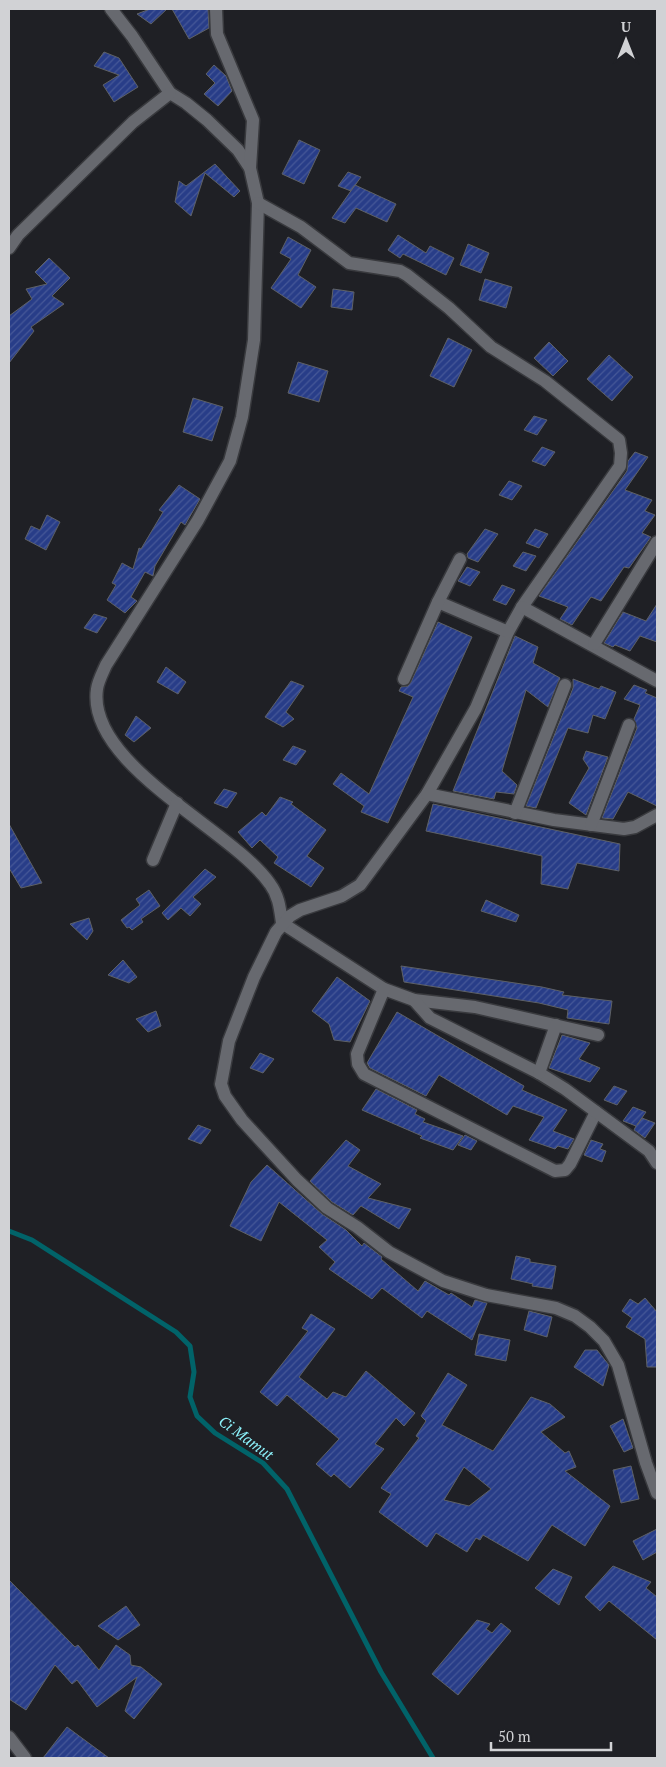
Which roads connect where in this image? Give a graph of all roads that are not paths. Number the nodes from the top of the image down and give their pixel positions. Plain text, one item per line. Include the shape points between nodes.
1 (111, 9) edge
2 (216, 9) edge
3 (170, 93) junction
4 (250, 168) junction
5 (258, 203) junction
6 (9, 248) edge
7 (657, 542) edge
8 (460, 559) dead end
9 (438, 602) junction
10 (522, 607) junction
11 (508, 632) junction
12 (594, 644) junction
13 (404, 679) dead end
14 (657, 680) edge
15 (565, 685) dead end
16 (629, 725) dead end
17 (427, 794) junction
18 (177, 803) junction
19 (515, 813) junction
20 (657, 815) edge
21 (591, 825) junction
22 (153, 860) dead end
23 (282, 923) junction
24 (384, 988) junction
25 (414, 1000) junction
26 (556, 1025) junction
27 (598, 1035) dead end
28 (539, 1073) junction
29 (596, 1112) junction
30 (657, 1162) edge
31 (657, 1493) edge
32 (9, 1737) edge
33 (25, 1758) edge

1 - 3 street
2 - 4 street via 218,34 253,120
3 - 4 street via 207,120 238,150
3 - 6 street via 133,122 18,235
4 - 5 street
5 - 10 street via 301,227 349,263 407,274 491,348 545,381 619,440 620,466
5 - 18 street via 254,340 242,417 230,461 198,520 106,664 96,688 96,704 122,755 150,784
7 - 12 street
8 - 9 street
9 - 11 street
9 - 13 street
10 - 11 street
10 - 12 street
11 - 17 street via 476,708
12 - 14 street
15 - 19 street
16 - 21 street
17 - 19 street
17 - 23 street via 360,885 342,896 307,906
18 - 22 street
18 - 23 street via 260,872 279,899
19 - 21 street
20 - 21 street via 630,828
23 - 24 street
23 - 31 street via 254,976 229,1041 221,1084 226,1096 242,1120 297,1180 327,1208 389,1252 443,1281 486,1295 556,1308 590,1327 604,1341 618,1366
24 - 25 street
24 - 29 street via 357,1054 364,1074 554,1171 565,1170 570,1164
25 - 26 street via 475,1007
25 - 28 street via 430,1018
26 - 27 street
26 - 28 street
28 - 29 street
29 - 30 street via 649,1151
32 - 33 street

